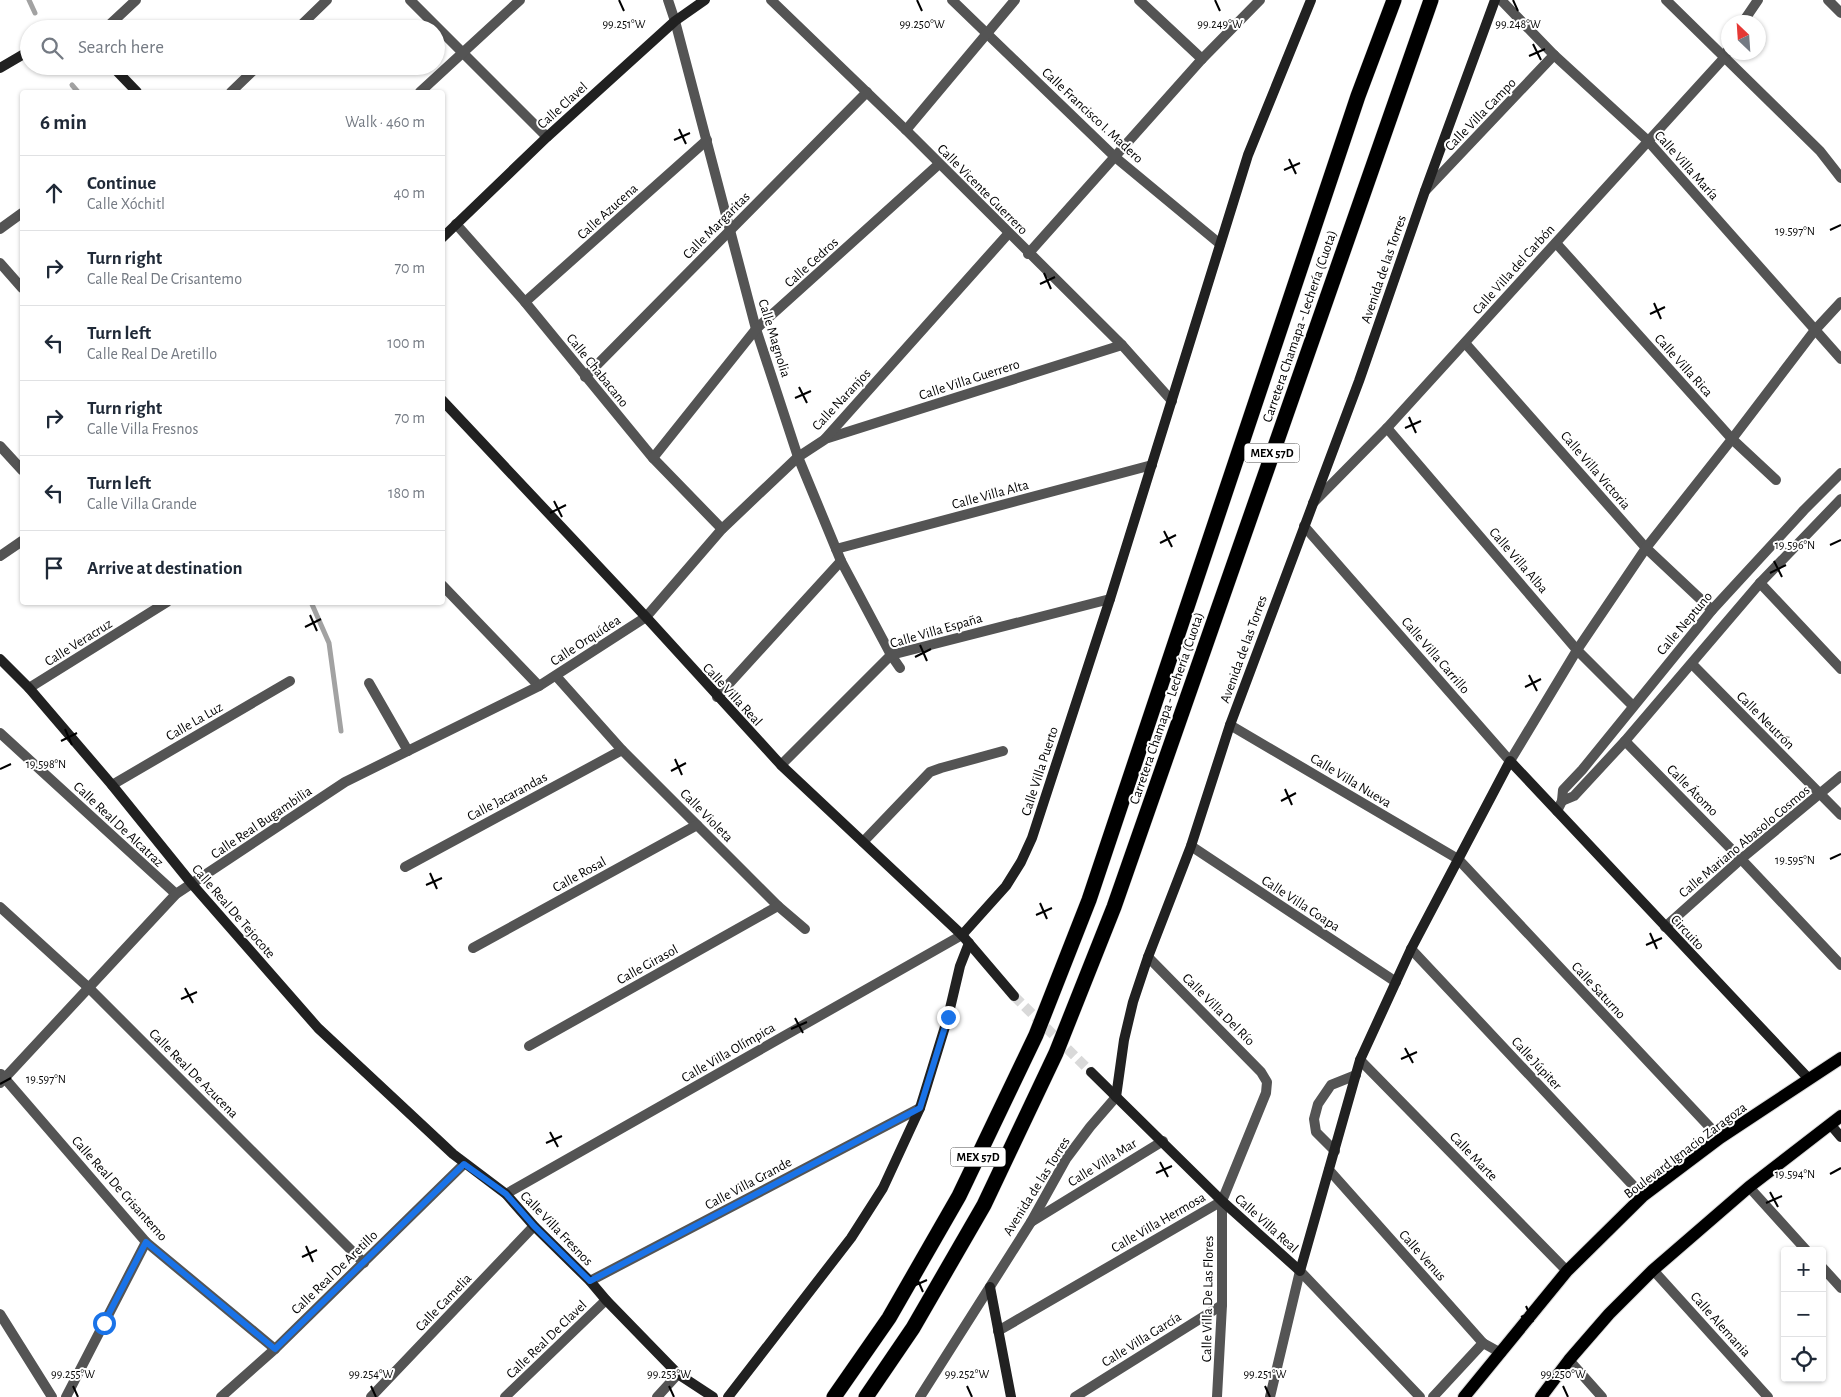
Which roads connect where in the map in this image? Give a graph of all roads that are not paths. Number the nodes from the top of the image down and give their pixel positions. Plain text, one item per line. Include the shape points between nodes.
1 (136, 0) edge
2 (327, 0) edge
3 (410, 0) edge
4 (520, 0) edge
5 (668, 0) edge
6 (705, 0) edge
7 (771, 0) edge
8 (952, 0) edge
9 (1015, 0) edge
10 (1139, 0) edge
11 (1260, 0) edge
12 (1311, 0) edge
13 (1394, 0) edge
14 (1431, 0) edge
15 (1494, 0) edge
16 (1501, 0) edge
17 (1666, 0) edge
18 (1758, 0) edge
19 (1828, 0) edge
20 (1841, 13) edge
21 (1748, 15) edge
22 (115, 20) edge
23 (306, 20) edge
24 (430, 20) edge
25 (675, 21) junction
26 (445, 35) edge
27 (987, 35) junction
28 (1721, 50) edge
29 (463, 53) junction
30 (1554, 55) junction
31 (20, 56) edge
32 (1202, 59) junction
33 (1721, 60) edge
34 (1732, 60) edge
35 (0, 68) edge
36 (445, 69) edge
37 (120, 75) edge
38 (248, 75) edge
39 (439, 75) edge
40 (134, 90) edge
41 (232, 90) edge
42 (422, 90) edge
43 (867, 92) junction
44 (906, 130) junction
45 (547, 137) junction
46 (707, 140) junction
47 (1648, 141) junction
48 (1116, 157) junction
49 (939, 164) junction
50 (1841, 178) edge
51 (1425, 191) junction
52 (20, 214) edge
53 (456, 224) junction
54 (0, 229) edge
55 (731, 230) junction
56 (1008, 234) junction
57 (445, 235) edge
58 (1220, 244) junction
59 (1556, 244) junction
60 (1028, 254) junction
61 (0, 263) edge
62 (20, 286) edge
63 (525, 302) junction
64 (1841, 302) edge
65 (756, 329) junction
66 (1815, 330) junction
67 (1465, 343) junction
68 (1122, 345) junction
69 (1841, 359) edge
70 (586, 377) junction
71 (1172, 401) junction
72 (445, 403) edge
73 (1387, 428) junction
74 (1732, 439) junction
75 (824, 440) junction
76 (0, 446) edge
77 (798, 457) junction
78 (653, 458) junction
79 (1152, 465) junction
80 (20, 468) edge
81 (1841, 473) edge
82 (1776, 480) dead end
83 (1313, 503) junction
84 (1839, 507) edge
85 (1304, 526) junction
86 (722, 529) junction
87 (20, 542) edge
88 (1646, 548) junction
89 (836, 549) junction
90 (0, 556) edge
91 (841, 561) junction
92 (1760, 583) junction
93 (445, 588) edge
94 (1110, 598) junction
95 (162, 605) edge
96 (1712, 610) junction
97 (646, 617) junction
98 (1577, 650) junction
99 (891, 655) junction
100 (0, 659) edge
101 (1692, 664) junction
102 (900, 668) dead end
103 (1841, 669) edge
104 (556, 676) junction
105 (290, 681) dead end
106 (369, 683) dead end
107 (539, 686) junction
108 (29, 688) junction
109 (717, 697) junction
110 (1633, 706) junction
111 (1230, 724) junction
112 (0, 733) edge
113 (1625, 741) junction
114 (622, 750) junction
115 (408, 751) junction
116 (1003, 751) dead end
117 (1510, 761) junction
118 (781, 765) junction
119 (1841, 776) edge
120 (112, 785) junction
121 (1821, 794) junction
122 (1562, 801) junction
123 (1549, 802) joint
124 (1556, 811) junction
125 (1841, 815) edge
126 (697, 825) junction
127 (862, 842) junction
128 (1191, 846) junction
129 (1742, 859) junction
130 (1458, 860) junction
131 (405, 867) dead end
132 (192, 884) junction
133 (176, 894) junction
134 (778, 906) junction
135 (0, 907) edge
136 (1665, 927) junction
137 (804, 930) dead end
138 (966, 939) junction
139 (473, 948) dead end
140 (1411, 949) junction
141 (1148, 958) junction
142 (1841, 965) edge
143 (1396, 982) junction
144 (90, 989) junction
145 (1014, 996) tunnel mouth
146 (529, 1046) dead end
147 (1841, 1058) edge
148 (1360, 1060) junction
149 (1091, 1072) tunnel mouth
150 (1356, 1074) junction
151 (1, 1078) edge
152 (1809, 1079) junction
153 (1267, 1082) joint
154 (1116, 1097) junction
155 (920, 1108) junction
156 (1836, 1120) edge
157 (1841, 1137) edge
158 (1720, 1138) junction
159 (1163, 1141) junction
160 (1335, 1151) junction
161 (464, 1164) junction
162 (1329, 1170) junction
163 (1749, 1188) junction
164 (506, 1194) junction
165 (1643, 1196) junction
166 (1222, 1201) junction
167 (1030, 1222) junction
168 (534, 1226) junction
169 (146, 1242) junction
170 (1803, 1247) edge
171 (364, 1263) junction
172 (1653, 1270) junction
173 (1300, 1271) junction
174 (1567, 1271) junction
175 (1826, 1271) edge
176 (590, 1281) junction
177 (990, 1287) junction
178 (1841, 1288) edge
179 (606, 1300) junction
180 (1222, 1305) junction
181 (0, 1314) edge
182 (998, 1332) junction
183 (1484, 1343) junction
184 (275, 1349) junction
185 (1501, 1352) junction
186 (1569, 1360) junction
187 (678, 1374) junction
188 (52, 1397) edge
189 (66, 1397) edge
190 (221, 1397) edge
191 (371, 1397) edge
192 (506, 1397) edge
193 (657, 1397) edge
194 (713, 1397) edge
195 (728, 1397) edge
196 (834, 1397) edge
197 (866, 1397) edge
198 (920, 1397) edge
199 (1011, 1397) edge
200 (1074, 1397) edge
201 (1217, 1397) edge
202 (1270, 1397) edge
203 (1420, 1397) edge
204 (1433, 1397) edge
205 (1464, 1397) edge
206 (1541, 1397) edge
207 (1602, 1397) edge
208 (1768, 1397) edge

1 - 22 street
2 - 23 street
3 - 24 street
4 - 29 street
5 - 25 street, Calle Magnolia
6 - 25 street, Calle Clavel
7 - 43 street, Calle Vicente Guerrero
8 - 27 street, Calle Francisco I. Madero
9 - 27 street
10 - 32 street
11 - 32 street
12 - 58 street via 1248,155
13 - 196 highway, Carretera Chamapa - Lechería (Cuota) / MEX 57D via 1358,96 1089,900 1036,1035 959,1196 889,1318
14 - 197 highway, Carretera Chamapa - Lechería (Cuota) / MEX 57D via 1114,907 1056,1054 984,1205 913,1328
15 - 51 street, Avenida de las Torres
16 - 30 street, Calle Villa María
17 - 28 street
18 - 21 street
19 - 20 street
25 - 45 street, Calle Clavel
25 - 46 street, Calle Magnolia
26 - 29 street
27 - 44 street
27 - 48 street, Calle Francisco I. Madero
29 - 36 street
29 - 45 street
30 - 47 street, Calle Villa María
30 - 51 street, Calle Villa Campo
31 - 35 street
32 - 48 street
33 - 47 street, Calle Villa del Carbón
34 - 50 street via 1820,151
37 - 40 street
38 - 41 street
39 - 42 street
43 - 44 street, Calle Vicente Guerrero
43 - 55 street, Calle Margaritas
44 - 49 street, Calle Vicente Guerrero
45 - 53 street, Calle Clavel
46 - 55 street, Calle Magnolia
46 - 63 street, Calle Azucena
47 - 59 street, Calle Villa del Carbón
47 - 66 street, Calle Villa María
48 - 58 street, Calle Francisco I. Madero
48 - 60 street
49 - 56 street, Calle Vicente Guerrero
49 - 65 street, Calle Cedros
51 - 83 street, Avenida de las Torres
52 - 54 street
53 - 57 street, Calle Clavel
53 - 63 street, Calle Chabacano
55 - 65 street, Calle Magnolia
55 - 70 street, Calle Margaritas
56 - 60 street, Calle Vicente Guerrero
56 - 75 street, Calle Naranjos
58 - 71 street, Calle Villa Puerto
59 - 67 street, Calle Villa del Carbón
59 - 74 street, Calle Villa Rica
60 - 68 street, Calle Vicente Guerrero
61 - 62 street
63 - 70 street, Calle Chabacano
64 - 66 street
65 - 77 street, Calle Magnolia
65 - 78 street, Calle Cedros
66 - 69 street, Calle Villa María
66 - 74 street
67 - 73 street, Calle Villa del Carbón
67 - 88 street, Calle Villa Victoria
68 - 71 street, Calle Vicente Guerrero
68 - 75 street, Calle Villa Guerrero
70 - 78 street, Calle Chabacano
71 - 79 street, Calle Villa Puerto
72 - 97 street, Calle Villa Real
73 - 83 street, Calle Villa del Carbón
73 - 98 street, Calle Villa Alba
74 - 82 street, Calle Villa Rica
74 - 88 street
75 - 77 street, Calle Naranjos
76 - 80 street
77 - 86 street, Calle Naranjos
77 - 89 street, Calle Magnolia
78 - 86 street, Calle Chabacano
79 - 89 street, Calle Villa Alta
79 - 94 street, Calle Villa Puerto
81 - 96 street, Calle Neptuno
83 - 85 street, Avenida de las Torres
84 - 92 street, Calle Neptuno
85 - 111 street, Avenida de las Torres
85 - 117 street, Calle Villa Carrillo
86 - 97 street, Calle Naranjos
87 - 90 street
88 - 96 street, Calle Villa Victoria
88 - 98 street
89 - 91 street, Calle Magnolia
91 - 99 street, Calle Magnolia
91 - 109 street
92 - 101 street, Calle Neptuno
92 - 103 street
93 - 107 street
94 - 99 street, Calle Villa España
94 - 138 street, Calle Villa Puerto via 1032,838 1006,886
95 - 108 street, Calle Veracruz
96 - 110 street, Calle Neptuno
97 - 104 street, Calle Orquídea
97 - 109 street, Calle Villa Real
98 - 110 street, Calle Villa Alba
98 - 117 street
99 - 102 street, Calle Magnolia
99 - 118 street, Calle Villa España
100 - 108 street, Calle Real De Tejocote
101 - 113 street, Calle Neptuno
101 - 121 street, Calle Neutrón
104 - 107 street, Calle Orquídea
104 - 114 street, Calle Violeta
105 - 120 street, Calle La Luz
106 - 115 street
107 - 115 street, Calle Real Bugambilia
108 - 120 street, Calle Real De Tejocote
109 - 118 street, Calle Villa Real
110 - 122 street, Calle Neptuno via 1563,790
111 - 128 street, Avenida de las Torres
111 - 130 street, Calle Villa Nueva
112 - 133 street, Calle Real De Alcatraz
113 - 122 street, Calle Neptuno via 1574,796
113 - 129 street, Calle Átomo
114 - 126 street, Calle Violeta
114 - 131 street, Calle Jacarandas
115 - 132 street, Calle Real Bugambilia via 345,782
116 - 127 street via 930,772
117 - 123 street, Calle Villa Carrillo
117 - 130 street
118 - 127 street, Calle Villa Real
119 - 121 street, Calle Mariano Abasolo Cosmos
120 - 132 street, Calle Real De Tejocote
121 - 125 street, Calle Neutrón
121 - 129 street, Calle Mariano Abasolo Cosmos
122 - 124 street, Calle Neptuno
123 - 124 street, Circuito
124 - 136 street, Circuito
126 - 134 street, Calle Violeta
126 - 139 street, Calle Rosal
127 - 138 street, Calle Villa Real
128 - 141 street, Avenida de las Torres
128 - 143 street, Calle Villa Coapa
129 - 136 street, Calle Mariano Abasolo Cosmos
129 - 142 street
130 - 140 street
130 - 158 street, Calle Saturno
132 - 133 street, Calle Real Bugambilia
132 - 161 street, Calle Real De Tejocote via 318,1028
133 - 144 street, Calle Real Bugambilia
134 - 137 street, Calle Violeta
134 - 146 street, Calle Girasol
135 - 144 street, Calle Real De Azucena
136 - 152 street, Circuito
138 - 145 street, Calle Villa Real
138 - 155 street via 948,1017
138 - 164 street, Calle Villa Olímpica
140 - 143 street
140 - 165 street, Calle Júpiter
141 - 153 street, Calle Villa Del Río via 1261,1072
141 - 154 street, Avenida de las Torres via 1124,1040
143 - 148 street
144 - 151 street, Calle Real Bugambilia
144 - 171 street, Calle Real De Azucena
147 - 152 main road, Boulevard Ignacio Zaragoza
148 - 150 street
148 - 174 street, Calle Marte
149 - 154 street, Calle Villa Real
150 - 160 street
150 - 160 street via 1331,1085 1318,1104 1314,1119 1316,1132
151 - 169 street, Calle Real De Crisantemo
152 - 158 main road, Boulevard Ignacio Zaragoza
153 - 166 street, Calle Villa Hermosa via 1266,1093
154 - 159 street, Calle Villa Real
154 - 167 street, Avenida de las Torres via 1066,1159
155 - 176 street, Calle Villa Grande
155 - 195 street via 883,1188 851,1238
156 - 157 street
156 - 163 main road
158 - 165 main road, Boulevard Ignacio Zaragoza
159 - 166 street, Calle Villa Real
159 - 167 street, Calle Villa Mar
160 - 162 street
161 - 164 street, Calle Villa Fresnos
161 - 171 street, Calle Real De Aretillo
162 - 173 street
162 - 183 street, Calle Venus
163 - 170 street
163 - 172 main road
164 - 168 street, Calle Villa Fresnos
165 - 174 main road, Boulevard Ignacio Zaragoza
166 - 173 street, Calle Villa Real
166 - 180 street, Calle Villa De Las Flores
166 - 182 street, Calle Villa Hermosa
167 - 177 street, Avenida de las Torres
168 - 176 street, Calle Villa Fresnos
168 - 191 street, Calle Camelia
169 - 184 street, Calle Real De Crisantemo
169 - 189 street
171 - 184 street, Calle Real De Aretillo
172 - 186 main road
172 - 208 street, Calle Alemania
173 - 202 street
173 - 203 street, Calle Villa Real
174 - 185 main road, Boulevard Ignacio Zaragoza
175 - 178 street
176 - 179 street, Calle Villa Fresnos
177 - 182 street
177 - 198 street, Avenida de las Torres
179 - 187 street, Calle Villa Fresnos
179 - 192 street, Calle Real De Clavel
180 - 200 street, Calle Villa García
180 - 201 street, Calle Villa De Las Flores
181 - 188 street
182 - 199 street
183 - 185 street, Calle Venus
183 - 204 street
184 - 190 street, Calle Real De Aretillo
185 - 205 main road, Boulevard Ignacio Zaragoza
186 - 206 main road
186 - 207 street
187 - 193 street
187 - 194 street, Calle Villa Fresnos

